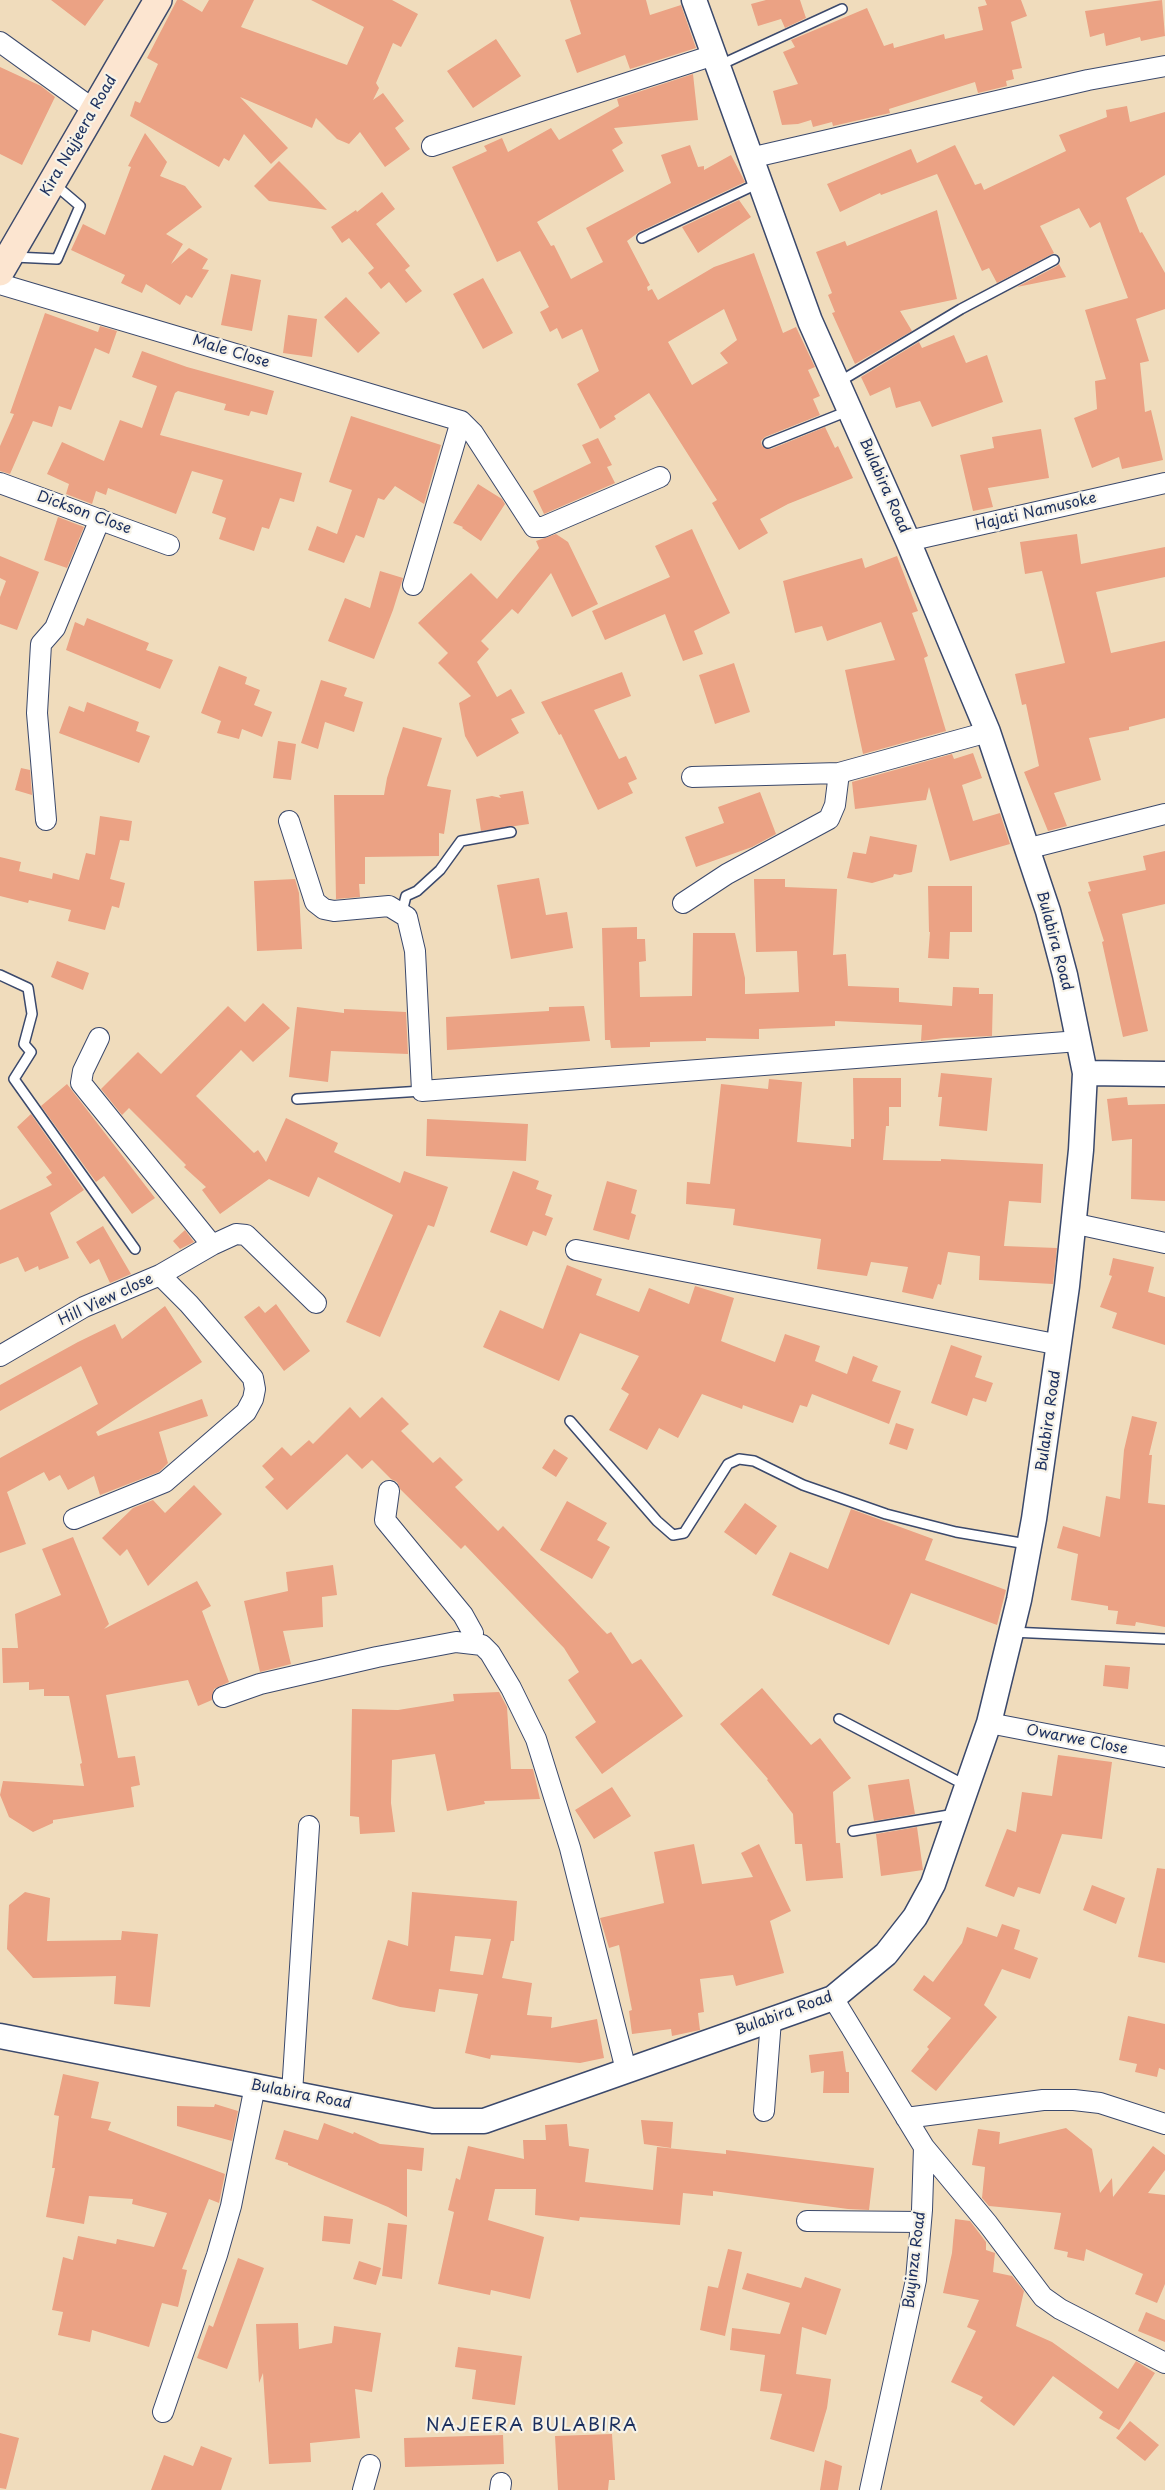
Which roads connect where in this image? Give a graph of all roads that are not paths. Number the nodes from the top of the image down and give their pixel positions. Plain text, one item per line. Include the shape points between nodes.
1 (158, 0) edge
2 (694, 0) edge
3 (842, 9) dead end
4 (0, 42) edge
5 (716, 61) junction
6 (1165, 66) edge
7 (93, 110) junction
8 (432, 146) dead end
9 (750, 158) junction
10 (52, 181) junction
11 (759, 183) junction
12 (642, 238) dead end
13 (1054, 260) dead end
14 (4, 265) edge
15 (0, 284) edge
16 (838, 382) junction
17 (850, 410) junction
18 (462, 421) junction
19 (768, 442) dead end
20 (660, 477) dead end
21 (0, 483) edge
22 (1165, 483) edge
23 (100, 519) junction
24 (908, 541) junction
25 (169, 545) dead end
26 (413, 585) dead end
27 (988, 732) junction
28 (839, 773) junction
29 (692, 777) dead end
30 (1165, 814) edge
31 (46, 820) dead end
32 (289, 821) dead end
33 (511, 832) dead end
34 (1026, 849) junction
35 (683, 903) dead end
36 (402, 912) junction
37 (0, 975) edge
38 (99, 1038) dead end
39 (1079, 1041) junction
40 (1085, 1074) junction
41 (1165, 1074) edge
42 (422, 1091) junction
43 (297, 1099) dead end
44 (1072, 1224) junction
45 (1165, 1243) edge
46 (212, 1245) junction
47 (135, 1249) dead end
48 (576, 1250) dead end
49 (160, 1275) junction
50 (316, 1303) dead end
51 (1060, 1346) junction
52 (0, 1356) edge
53 (570, 1421) dead end
54 (389, 1491) dead end
55 (74, 1519) dead end
56 (1029, 1545) junction
57 (1011, 1632) junction
58 (1165, 1639) edge
59 (471, 1643) junction
60 (223, 1697) dead end
61 (839, 1719) dead end
62 (990, 1724) junction
63 (1165, 1757) edge
64 (968, 1786) junction
65 (958, 1814) junction
66 (309, 1826) dead end
67 (853, 1832) dead end
68 (833, 1998) junction
69 (771, 2020) junction
70 (0, 2036) edge
71 (626, 2070) junction
72 (255, 2086) junction
73 (292, 2093) junction
74 (764, 2111) dead end
75 (906, 2118) junction
76 (1165, 2124) edge
77 (924, 2147) junction
78 (807, 2221) dead end
79 (921, 2222) junction
80 (1165, 2363) edge
81 (163, 2412) dead end
82 (370, 2465) dead end
83 (363, 2490) edge
84 (870, 2490) edge

1 - 7 main road, Kira Najjeera Road
2 - 5 street, Bulabira Road
3 - 5 lane
4 - 7 street
5 - 8 street
5 - 9 street, Bulabira Road
6 - 9 street
7 - 10 main road, Kira Najjeera Road
9 - 11 street, Bulabira Road
10 - 14 main road, Kira Najjeera Road
10 - 14 lane via 80,206 57,259
11 - 12 lane
11 - 16 street, Bulabira Road via 810,321
13 - 16 lane via 961,309
15 - 18 street, Male Close
16 - 17 street, Bulabira Road
17 - 19 lane
17 - 24 street, Bulabira Road
18 - 20 street via 534,527
18 - 26 street
21 - 23 street, Dickson Close
22 - 24 street, Hajati Namusoke
23 - 25 street, Dickson Close
23 - 31 street via 55,628 41,645 37,713
24 - 27 street, Bulabira Road
27 - 28 street
27 - 34 street, Bulabira Road
28 - 29 street
28 - 35 street via 829,819 727,874
30 - 34 street
32 - 36 street via 315,902 334,911 389,906
33 - 36 lane via 461,841 440,870 406,896
34 - 39 street, Bulabira Road via 1048,911
36 - 42 street via 407,917 415,951
37 - 47 lane via 28,988 32,1014 24,1044 32,1052 14,1079
38 - 46 street via 82,1071 81,1083
39 - 40 street, Bulabira Road
39 - 42 street
40 - 41 street
40 - 44 street, Bulabira Road via 1082,1150
42 - 43 lane
44 - 45 street
44 - 51 street, Bulabira Road
46 - 49 street, Hill View close
46 - 50 street, Hill View close via 236,1234 246,1235
48 - 51 street
49 - 52 street, Hill View close via 84,1307
49 - 55 street via 253,1378 253,1399 246,1412 165,1482
51 - 56 street, Bulabira Road
53 - 56 lane via 673,1535 684,1533 728,1464 739,1459 754,1461 803,1485 886,1514
54 - 59 street via 385,1521 463,1615 473,1633
56 - 57 street, Bulabira Road
57 - 58 lane
57 - 62 street, Bulabira Road
59 - 60 street via 456,1642 377,1657 260,1684
59 - 71 street via 482,1645 490,1653 536,1739 570,1848
61 - 64 lane
62 - 63 street, Owarwe Close
62 - 64 street, Bulabira Road
64 - 65 street, Bulabira Road
65 - 67 lane
65 - 68 street, Bulabira Road via 933,1884 915,1917 886,1954
66 - 73 street
68 - 69 street, Bulabira Road
68 - 75 street
69 - 71 street, Bulabira Road
69 - 74 street
70 - 72 street, Bulabira Road
71 - 73 street, Bulabira Road via 484,2121 432,2121
72 - 73 street, Bulabira Road
72 - 81 street via 231,2206
75 - 76 street via 1043,2100 1074,2100 1100,2103
75 - 77 street
77 - 79 street, Buyinza Road
77 - 80 street via 1043,2297
78 - 79 street
79 - 84 street, Buyinza Road via 916,2280
82 - 83 street

